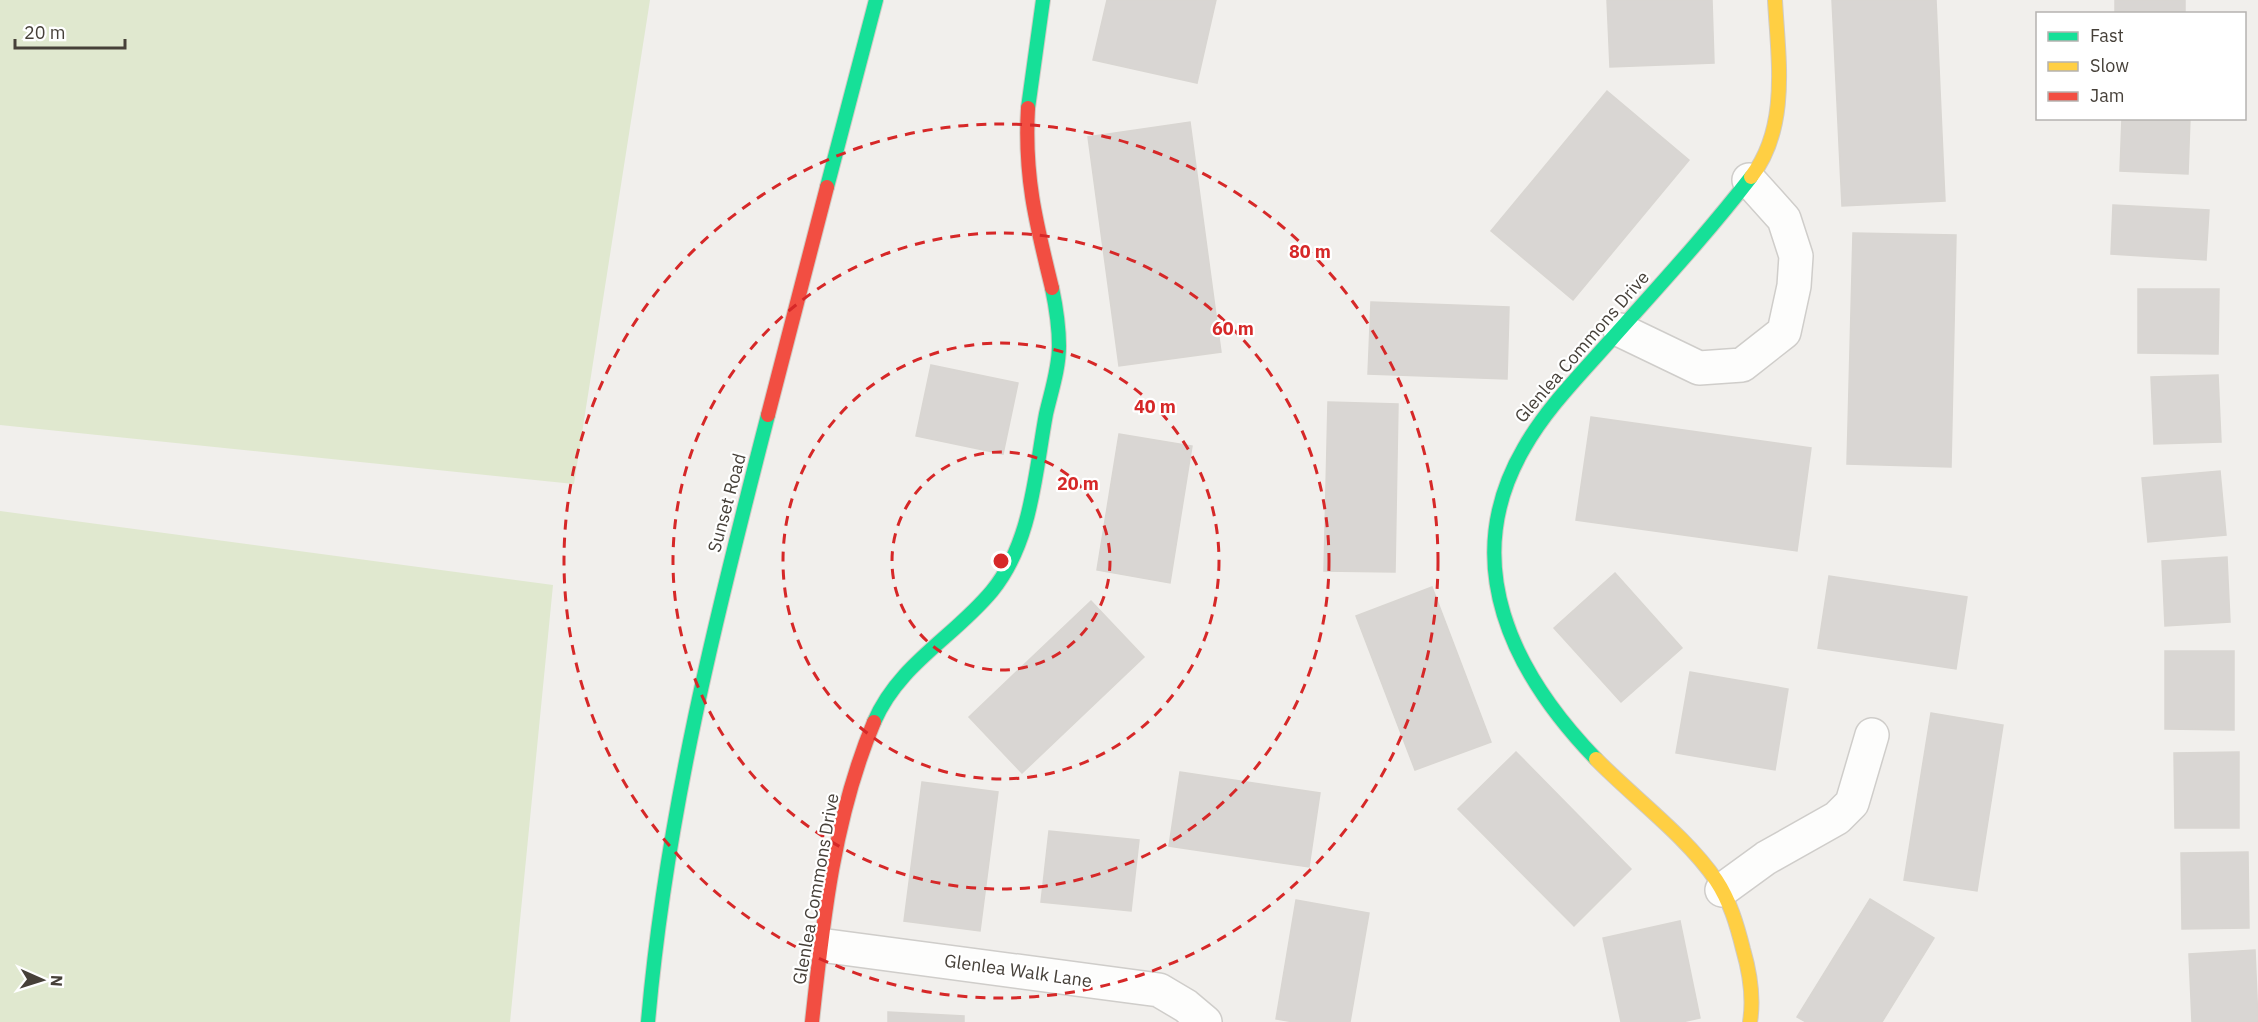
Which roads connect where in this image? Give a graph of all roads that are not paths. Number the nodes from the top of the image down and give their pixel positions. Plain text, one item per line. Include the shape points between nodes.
1 (876, 0) edge
2 (1043, 0) edge
3 (1775, 0) edge
4 (1749, 180) junction
5 (1620, 330) junction
6 (1872, 735) dead end
7 (1722, 890) junction
8 (820, 945) junction
9 (648, 1022) edge
10 (813, 1022) edge
11 (1205, 1022) edge
12 (1750, 1022) edge

1 - 9 street, Sunset Road via 722,595 682,770 661,888
2 - 8 street, Glenlea Commons Drive via 1031,66 1026,148 1031,203 1057,309 1059,350 1021,536 994,588 957,629 899,679 877,717 858,762 840,832
3 - 4 street, Glenlea Commons Drive via 1780,93 1771,135
4 - 5 street, Glenlea Commons Drive
4 - 5 street via 1784,219 1796,256 1784,332 1742,365 1699,368
5 - 7 street, Glenlea Commons Drive via 1540,422 1508,477 1497,510 1497,599 1510,643 1559,718 1588,752 1698,858
6 - 7 street via 1852,803 1837,818 1766,858
7 - 12 street, Glenlea Commons Drive via 1739,931 1750,975
8 - 10 street, Glenlea Commons Drive
8 - 11 street, Glenlea Walk Lane via 1159,990

